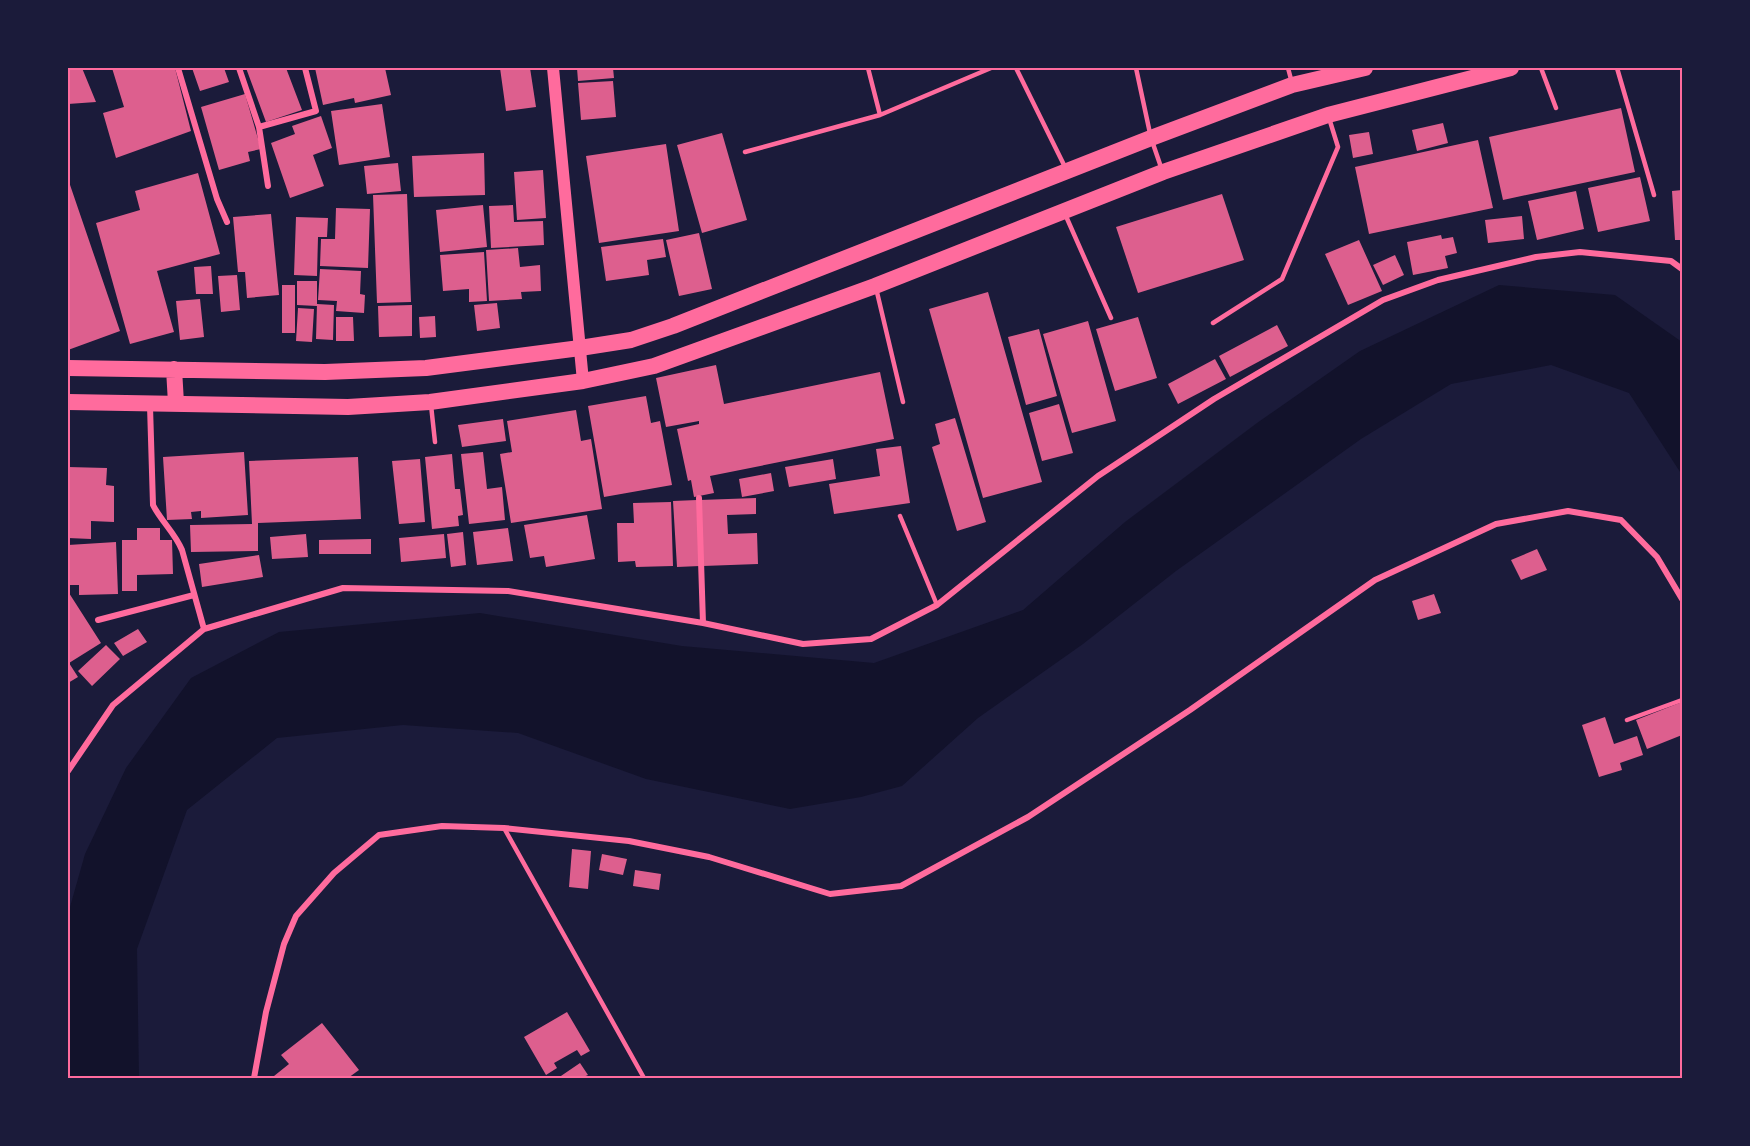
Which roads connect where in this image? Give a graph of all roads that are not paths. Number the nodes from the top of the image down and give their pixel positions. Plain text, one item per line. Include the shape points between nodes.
1 (178, 68) edge
2 (239, 68) edge
3 (305, 68) edge
4 (553, 68) edge
5 (868, 68) edge
6 (991, 68) edge
7 (1016, 68) edge
8 (1136, 68) edge
9 (1288, 68) edge
10 (1365, 68) edge
11 (1511, 68) edge
12 (1541, 68) edge
13 (1617, 68) edge
14 (1292, 85) junction
15 (1556, 108) dead end
16 (880, 115) junction
17 (1328, 115) junction
18 (259, 127) junction
19 (1151, 138) junction
20 (745, 152) dead end
21 (1066, 170) junction
22 (1163, 172) junction
23 (268, 186) dead end
24 (1654, 195) dead end
25 (1064, 211) junction
26 (226, 222) dead end
27 (1683, 269) edge
28 (875, 286) junction
29 (1111, 318) dead end
30 (1214, 323) dead end
31 (580, 348) junction
32 (68, 368) edge
33 (174, 369) junction
34 (583, 381) junction
35 (68, 402) edge
36 (150, 402) junction
37 (430, 402) junction
38 (903, 402) dead end
39 (176, 403) junction
40 (435, 442) dead end
41 (699, 498) dead end
42 (900, 516) dead end
43 (194, 595) junction
44 (1683, 599) edge
45 (937, 605) junction
46 (98, 620) dead end
47 (703, 623) junction
48 (204, 629) junction
49 (1683, 700) edge
50 (1628, 720) dead end
51 (68, 771) edge
52 (504, 828) junction
53 (254, 1078) edge
54 (644, 1078) edge

1 - 26 street
2 - 18 street
3 - 18 street via 316,111
4 - 31 main road
5 - 16 lane
6 - 16 lane
7 - 21 lane
8 - 19 lane
9 - 14 lane
10 - 14 highway
11 - 17 highway
12 - 15 lane
13 - 24 lane
14 - 19 highway
16 - 20 lane
17 - 22 highway
17 - 30 lane via 1338,147 1282,279
18 - 23 street
19 - 21 highway
19 - 22 lane
21 - 31 highway via 673,326 631,340
22 - 25 highway
25 - 28 highway
25 - 29 lane
27 - 45 street via 1671,261 1580,252 1536,257 1438,280 1383,300 1214,399 1098,476
28 - 34 highway via 654,366
28 - 38 lane
31 - 33 highway via 426,368 324,372
31 - 34 main road
32 - 33 highway
33 - 39 highway
34 - 37 highway
35 - 36 highway
36 - 39 highway
36 - 43 street via 153,505 177,538
37 - 39 highway via 348,407
37 - 40 lane
41 - 47 street
42 - 45 lane
43 - 46 street
43 - 48 street
44 - 52 street via 1657,557 1621,520 1568,511 1496,524 1375,580 1190,710 1028,817 901,886 830,894 709,857 629,841
45 - 47 street via 871,639 803,644
47 - 48 street via 508,591 344,588
48 - 51 street via 113,705
49 - 50 lane
52 - 53 street via 442,826 379,835 334,873 296,916 284,944
52 - 54 lane

